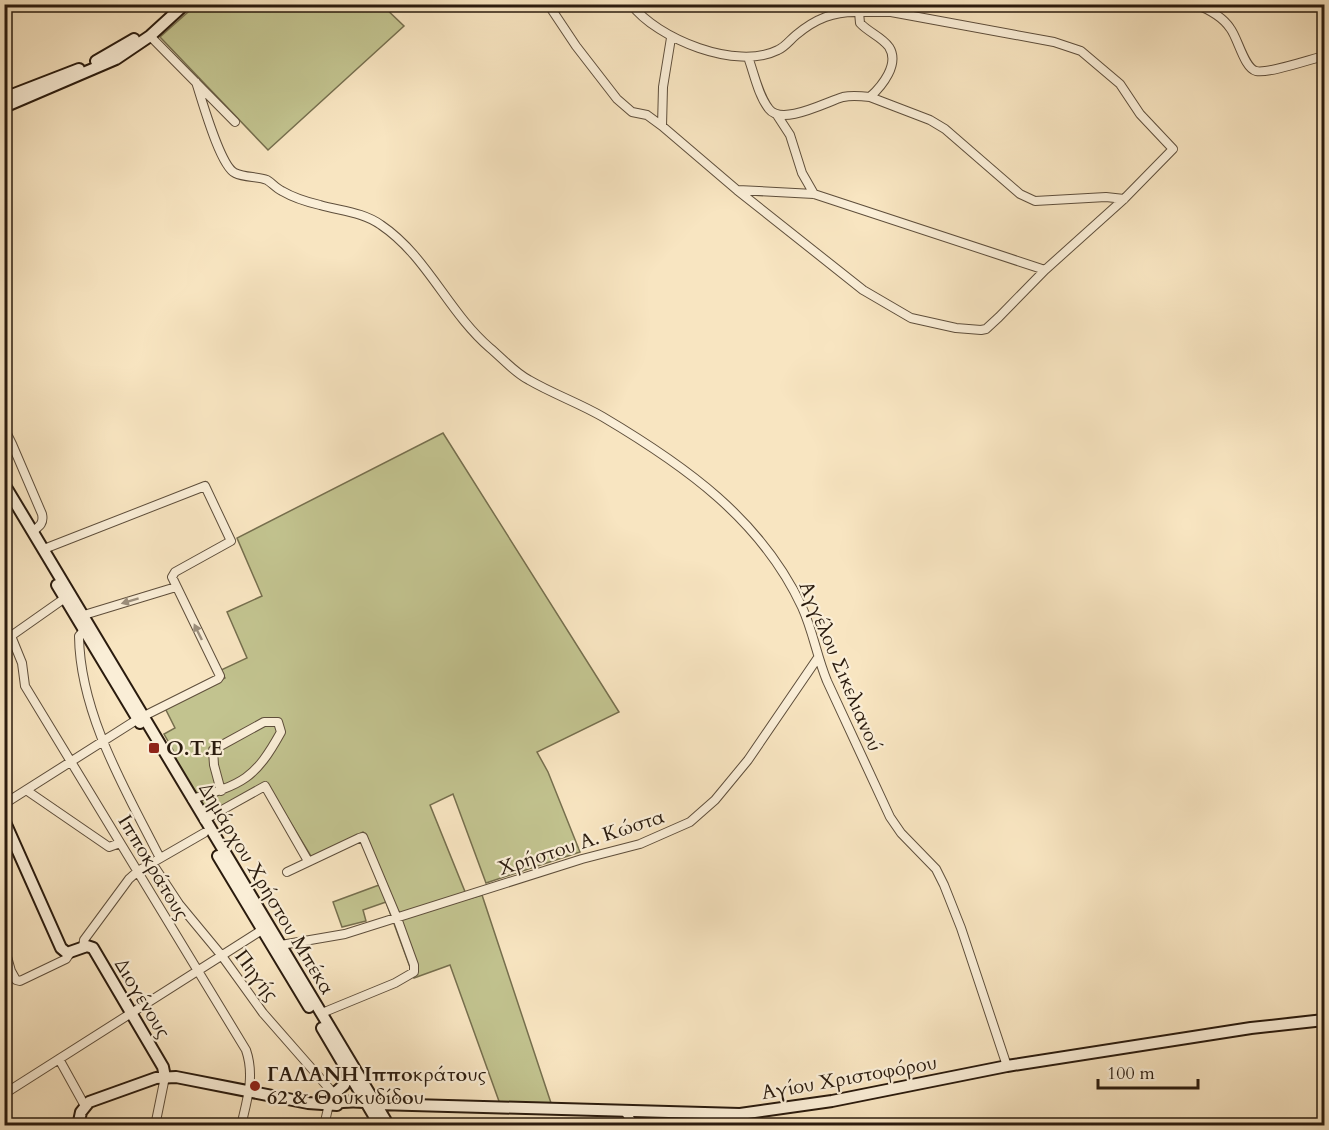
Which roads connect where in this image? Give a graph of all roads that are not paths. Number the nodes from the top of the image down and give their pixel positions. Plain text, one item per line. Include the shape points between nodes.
1 (176, 4) edge
2 (184, 4) edge
3 (548, 4) edge
4 (631, 4) edge
5 (1195, 4) edge
6 (859, 12) junction
7 (150, 36) junction
8 (671, 38) junction
9 (1324, 56) edge
10 (748, 57) junction
11 (196, 82) junction
12 (870, 97) junction
13 (4, 98) edge
14 (4, 107) edge
15 (777, 115) junction
16 (236, 122) dead end
17 (662, 126) junction
18 (737, 190) junction
19 (814, 194) junction
20 (1124, 199) junction
21 (1045, 270) junction
22 (4, 428) edge
23 (8, 445) edge
24 (4, 484) edge
25 (4, 497) edge
26 (33, 531) junction
27 (44, 549) junction
28 (176, 587) junction
29 (65, 598) junction
30 (84, 615) junction
31 (84, 630) junction
32 (8, 637) edge
33 (818, 659) junction
34 (141, 717) junction
35 (104, 741) junction
36 (71, 762) junction
37 (26, 790) junction
38 (222, 790) junction
39 (192, 800) junction
40 (4, 804) edge
41 (4, 820) edge
42 (204, 820) junction
43 (204, 833) junction
44 (120, 843) junction
45 (160, 858) junction
46 (308, 861) junction
47 (152, 863) junction
48 (138, 871) junction
49 (286, 872) dead end
50 (397, 918) junction
51 (266, 928) junction
52 (281, 945) junction
53 (4, 946) edge
54 (83, 948) junction
55 (70, 953) junction
56 (222, 956) junction
57 (198, 970) junction
58 (8, 971) edge
59 (131, 1012) junction
60 (322, 1013) junction
61 (1324, 1020) edge
62 (59, 1059) junction
63 (1007, 1066) junction
64 (350, 1074) junction
65 (165, 1077) junction
66 (249, 1091) junction
67 (4, 1094) edge
68 (332, 1101) junction
69 (371, 1105) junction
70 (85, 1106) junction
71 (626, 1113) junction
72 (78, 1125) edge
73 (155, 1125) edge
74 (242, 1125) edge
75 (324, 1125) edge
76 (380, 1125) edge
77 (389, 1125) edge
78 (635, 1125) edge

1 - 13 main road via 146,31 106,56
2 - 7 main road
3 - 17 street via 616,99 632,112 647,115
4 - 8 street
5 - 9 street via 1218,15 1230,27 1252,69 1264,72
6 - 10 street via 827,15 778,50
6 - 12 street via 860,22 889,47 892,57 882,86
6 - 20 street via 891,12 1036,38 1081,51 1120,84 1140,114 1173,149
7 - 11 street, Αγγέλου Σικελιανού
7 - 14 main road via 116,59
8 - 10 street via 723,55
8 - 17 street
10 - 15 street via 769,109
11 - 16 street, Αγγέλου Σικελιανού
11 - 33 street, Αγγέλου Σικελιανού via 220,151 234,173 265,179 290,195 364,216 381,225 420,262 471,330 526,379 604,417 682,467 738,514 776,562 798,600
12 - 15 street via 843,97 793,114
12 - 20 street via 945,129 1020,194 1035,201
15 - 19 street via 790,135
17 - 18 street
18 - 19 street
18 - 21 street via 863,290 912,318 933,324 986,329
19 - 21 street
20 - 21 street
22 - 23 street
23 - 26 street via 42,514 41,525
24 - 26 main road, Δημάρχου Χρήστου Μπέκα
25 - 29 main road, Δημάρχου Χρήστου Μπέκα
26 - 27 main road, Δημάρχου Χρήστου Μπέκα
27 - 28 street via 205,486 231,541 175,572 172,577
27 - 30 main road, Δημάρχου Χρήστου Μπέκα
28 -> 30 street
34 -> 28 street via 220,676
29 - 31 main road, Δημάρχου Χρήστου Μπέκα
29 - 32 street
30 - 34 main road, Δημάρχου Χρήστου Μπέκα
31 - 34 main road, Δημάρχου Χρήστου Μπέκα
31 - 35 street via 79,645 86,687
32 - 36 street, Ιπποκράτους via 22,663 25,686
33 - 50 street, Χρήστου Α. Κώστα via 748,760 715,800 690,822 640,844
33 - 63 street, Αγγέλου Σικελιανού via 890,817 936,869 944,885
34 - 35 street
34 - 39 main road, Δημάρχου Χρήστου Μπέκα
34 - 43 main road, Δημάρχου Χρήστου Μπέκα
35 - 36 street
35 - 45 street
36 - 37 street
36 - 44 street, Ιπποκράτους
37 - 40 street
37 - 44 street via 109,847
38 - 38 street via 245,780 260,765 281,732 278,722 264,722 213,750
38 - 39 street
39 - 42 main road, Δημάρχου Χρήστου Μπέκα
41 - 55 main road via 61,948
42 - 46 street via 265,786
42 - 51 main road, Δημάρχου Χρήστου Μπέκα
43 - 45 street
43 - 51 main road, Δημάρχου Χρήστου Μπέκα
44 - 48 street, Ιπποκράτους
45 - 47 street
46 - 49 street
46 - 50 street via 363,837
47 - 48 street
47 - 56 street, Πηγής via 179,904
48 - 54 street via 84,940
48 - 57 street, Ιπποκράτους
50 - 52 street, Χρήστου Α. Κώστα via 345,934
50 - 60 street via 414,970 411,974
51 - 52 main road, Δημάρχου Χρήστου Μπέκα
51 - 56 street
51 - 64 main road, Δημάρχου Χρήστου Μπέκα
52 - 60 main road, Δημάρχου Χρήστου Μπέκα
53 - 58 street
54 - 55 main road
54 - 59 main road, Διογένους via 93,948
55 - 58 street via 66,959 20,981
56 - 57 street
56 - 68 street, Πηγής
57 - 59 street
57 - 66 street, Ιπποκράτους via 246,1050 251,1068
59 - 62 street
59 - 65 main road, Διογένους
60 - 69 main road, Δημάρχου Χρήστου Μπέκα
61 - 63 main road, Αγίου Χριστοφόρου
62 - 67 street
62 - 70 street
63 - 71 main road, Αγίου Χριστοφόρου via 832,1101 740,1114
64 - 68 main road
64 - 69 main road, Δημάρχου Χρήστου Μπέκα
65 - 66 main road, Αγίου Χριστοφόρου
65 - 70 main road via 95,1099
65 - 73 street
66 - 68 main road, Αγίου Χριστοφόρου via 308,1103
66 - 74 street, Ιπποκράτους
68 - 69 main road, Αγίου Χριστοφόρου
68 - 75 street
69 - 71 main road, Αγίου Χριστοφόρου
69 - 76 main road, Δημάρχου Χρήστου Μπέκα
69 - 77 main road, Δημάρχου Χρήστου Μπέκα
70 - 72 main road
71 - 78 street

